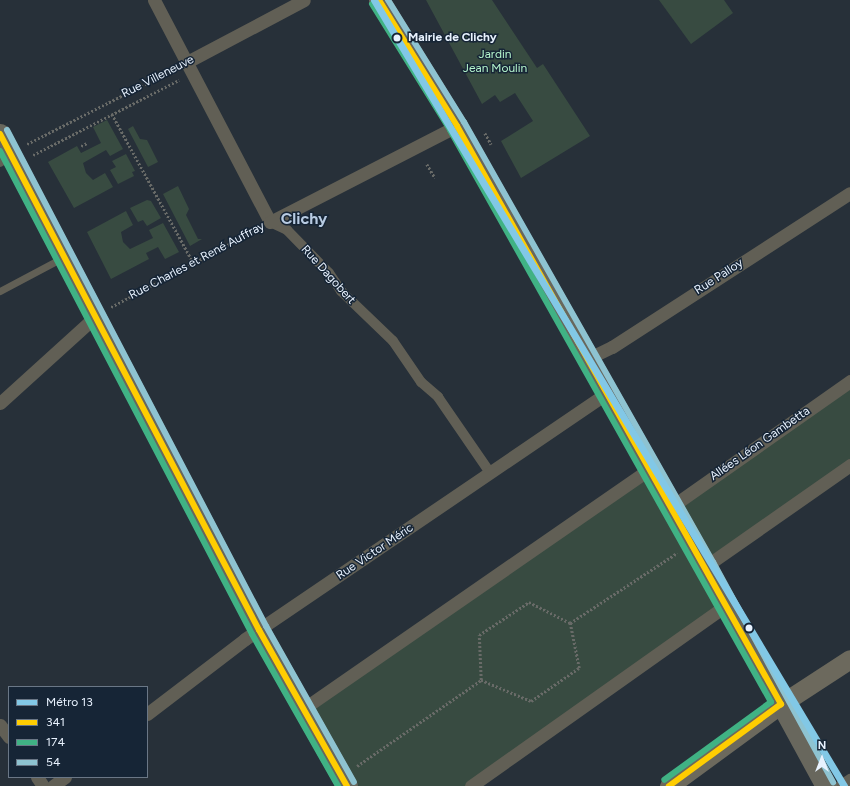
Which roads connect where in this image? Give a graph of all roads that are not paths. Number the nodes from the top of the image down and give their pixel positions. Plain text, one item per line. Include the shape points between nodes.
1 (154, 0) edge
2 (304, 0) edge
3 (379, 0) edge
4 (190, 68) junction
5 (457, 126) junction
6 (0, 134) edge
7 (5, 157) edge
8 (850, 193) edge
9 (270, 222) junction
10 (66, 256) junction
11 (0, 291) edge
12 (97, 315) junction
13 (587, 359) junction
14 (850, 381) edge
15 (606, 394) junction
16 (0, 403) edge
17 (850, 465) edge
18 (649, 469) junction
19 (491, 474) junction
20 (671, 507) junction
21 (706, 566) junction
22 (727, 605) junction
23 (259, 630) junction
24 (850, 659) edge
25 (781, 704) junction
26 (303, 709) junction
27 (148, 713) edge
28 (0, 724) edge
29 (8, 736) edge
30 (64, 778) edge
31 (850, 780) edge
32 (344, 781) edge
33 (53, 786) edge
34 (471, 786) edge
35 (669, 786) edge
36 (826, 786) edge
37 (841, 786) edge

1 - 4 street
2 - 4 street, Rue Villeneuve
3 - 5 main road
4 - 9 street
5 - 9 street, Rue Charles et René Auffray
5 - 13 main road
6 - 7 main road
7 - 10 main road
8 - 13 street, Rue Palloy via 612,346
9 - 19 street, Rue Dagobert via 287,230 329,273 341,291 393,341 421,382 438,397
10 - 11 lane
10 - 12 main road
12 - 16 street
12 - 23 main road
13 - 15 main road
14 - 20 street, Allées Léon Gambetta
15 - 18 main road
15 - 19 street, Rue Victor Méric
17 - 21 street
18 - 20 main road
18 - 26 street
19 - 23 street, Rue Victor Méric
20 - 21 main road
21 - 22 main road
22 - 25 main road
22 - 34 street
23 - 26 main road
23 - 27 street, Rue Victor Méric
24 - 25 main road
25 - 35 main road
25 - 36 main road
26 - 32 main road
28 - 29 street
30 - 33 street
31 - 37 street

